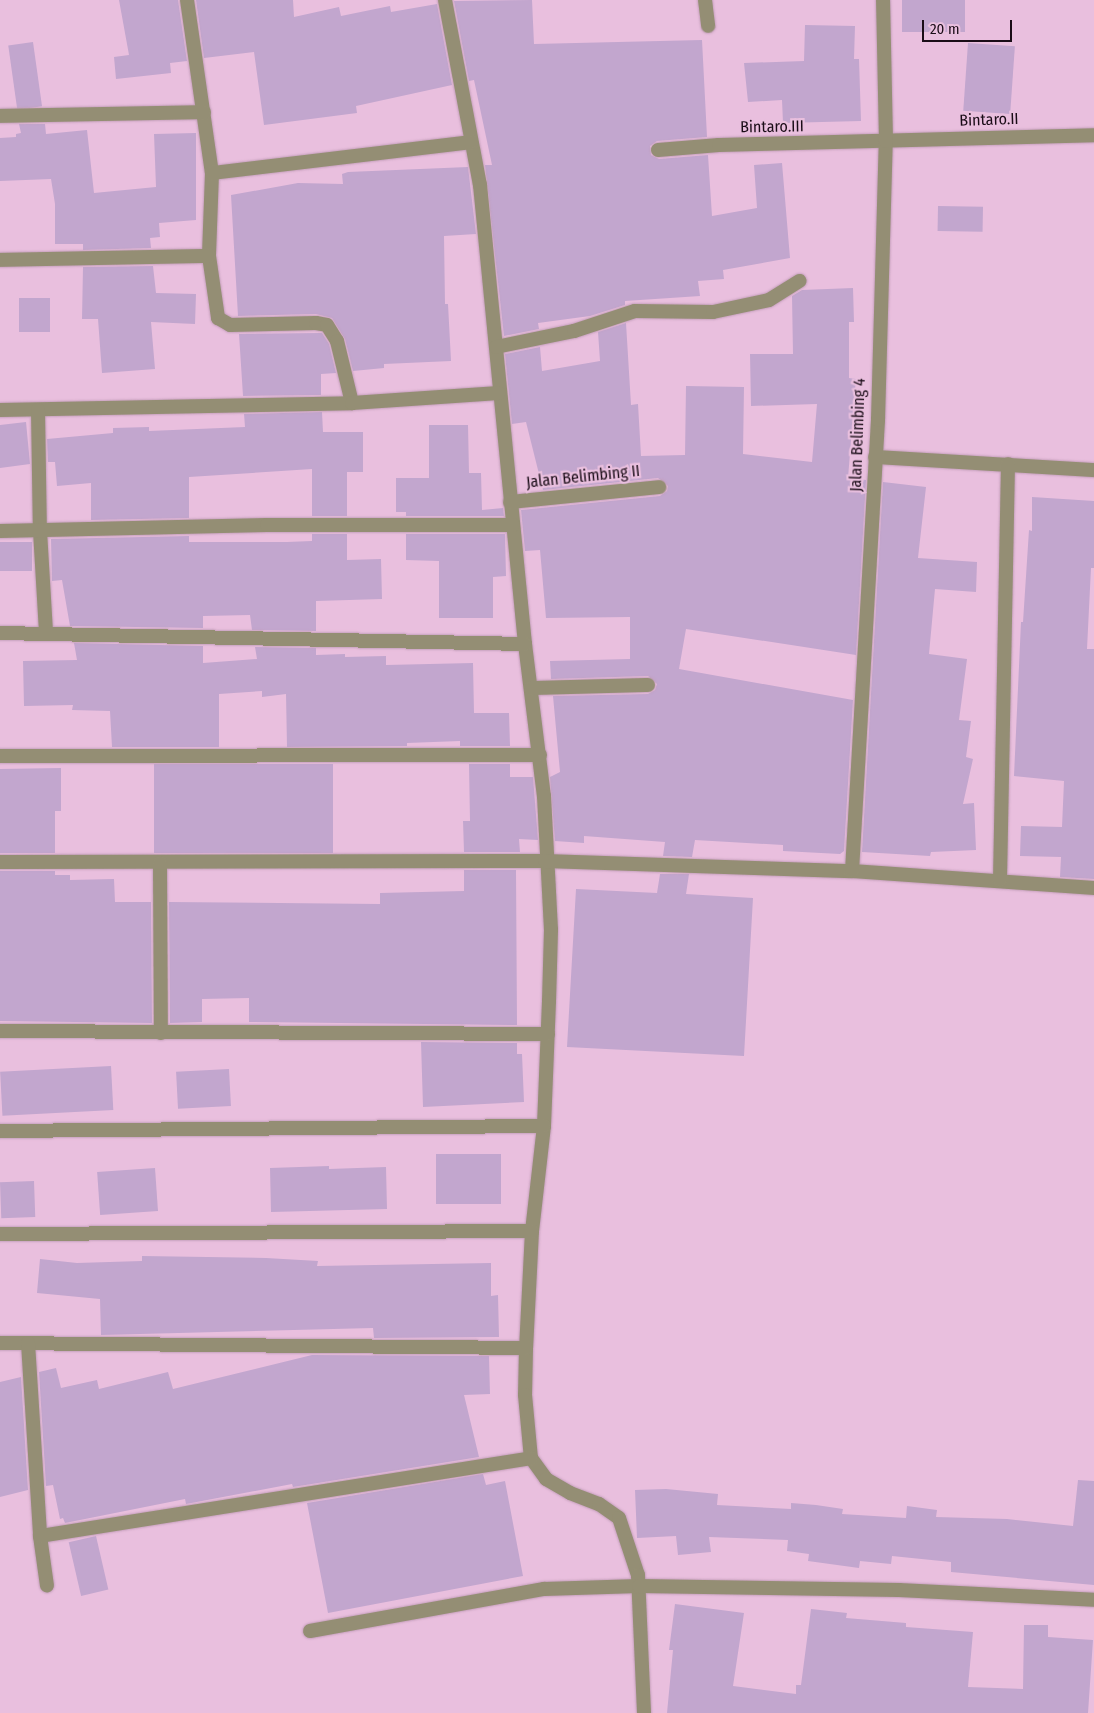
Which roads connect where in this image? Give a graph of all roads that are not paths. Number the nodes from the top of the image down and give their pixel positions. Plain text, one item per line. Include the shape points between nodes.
1 (187, 0) edge
2 (445, 0) edge
3 (705, 0) edge
4 (883, 0) edge
5 (708, 26) dead end
6 (204, 112) junction
7 (0, 116) edge
8 (1094, 135) edge
9 (886, 141) junction
10 (471, 142) junction
11 (658, 150) dead end
12 (212, 174) junction
13 (209, 256) junction
14 (0, 260) edge
15 (799, 282) dead end
16 (496, 347) junction
17 (499, 393) junction
18 (352, 403) junction
19 (0, 410) edge
20 (38, 410) junction
21 (875, 457) junction
22 (1008, 464) junction
23 (1094, 470) edge
24 (659, 487) dead end
25 (510, 502) junction
26 (513, 525) junction
27 (0, 531) edge
28 (40, 531) junction
29 (0, 633) edge
30 (46, 633) junction
31 (525, 644) junction
32 (648, 685) dead end
33 (531, 688) junction
34 (0, 756) edge
35 (540, 756) junction
36 (545, 860) junction
37 (0, 862) edge
38 (160, 863) junction
39 (852, 871) junction
40 (1000, 880) junction
41 (1094, 888) edge
42 (0, 1031) edge
43 (161, 1033) junction
44 (548, 1034) junction
45 (544, 1126) junction
46 (0, 1131) edge
47 (532, 1231) junction
48 (0, 1234) edge
49 (0, 1343) edge
50 (28, 1343) junction
51 (526, 1348) junction
52 (531, 1458) junction
53 (40, 1536) junction
54 (47, 1586) dead end
55 (639, 1586) junction
56 (1094, 1600) edge
57 (310, 1631) dead end
58 (644, 1713) edge

1 - 6 street
2 - 10 street
3 - 5 street
4 - 9 street, Jalan Belimbing 4
6 - 7 street
6 - 12 street
8 - 9 street, Bintaro.II
9 - 11 street, Bintaro.III
9 - 21 street, Jalan Belimbing 4
10 - 12 street
10 - 16 street via 487,242
12 - 13 street
13 - 14 street
13 - 18 street via 213,298 218,318 223,324 327,325 337,341
15 - 16 street via 769,300 722,310 635,311 574,331
16 - 17 street
17 - 18 street
17 - 25 street
18 - 20 street
19 - 20 street
20 - 28 street
21 - 22 street
21 - 39 street, Jalan Belimbing 4
22 - 23 street
22 - 40 street
24 - 25 street, Jalan Belimbing II
25 - 26 street
26 - 28 street via 267,525
26 - 31 street
27 - 28 street
28 - 30 street
29 - 30 street
30 - 31 street
31 - 33 street
32 - 33 street
33 - 35 street
34 - 35 street
35 - 36 street
36 - 38 street
36 - 39 street
36 - 44 street via 551,930
37 - 38 street
38 - 43 street
39 - 40 street
40 - 41 street
42 - 43 street
43 - 44 street
44 - 45 street
45 - 46 street
45 - 47 street
47 - 48 street
47 - 51 street
49 - 50 street
50 - 51 street
50 - 53 street
51 - 52 street via 525,1396
52 - 53 street
52 - 55 street via 546,1479 599,1504 619,1518
53 - 54 street
55 - 56 street via 899,1590
55 - 57 street via 544,1589
55 - 58 street

